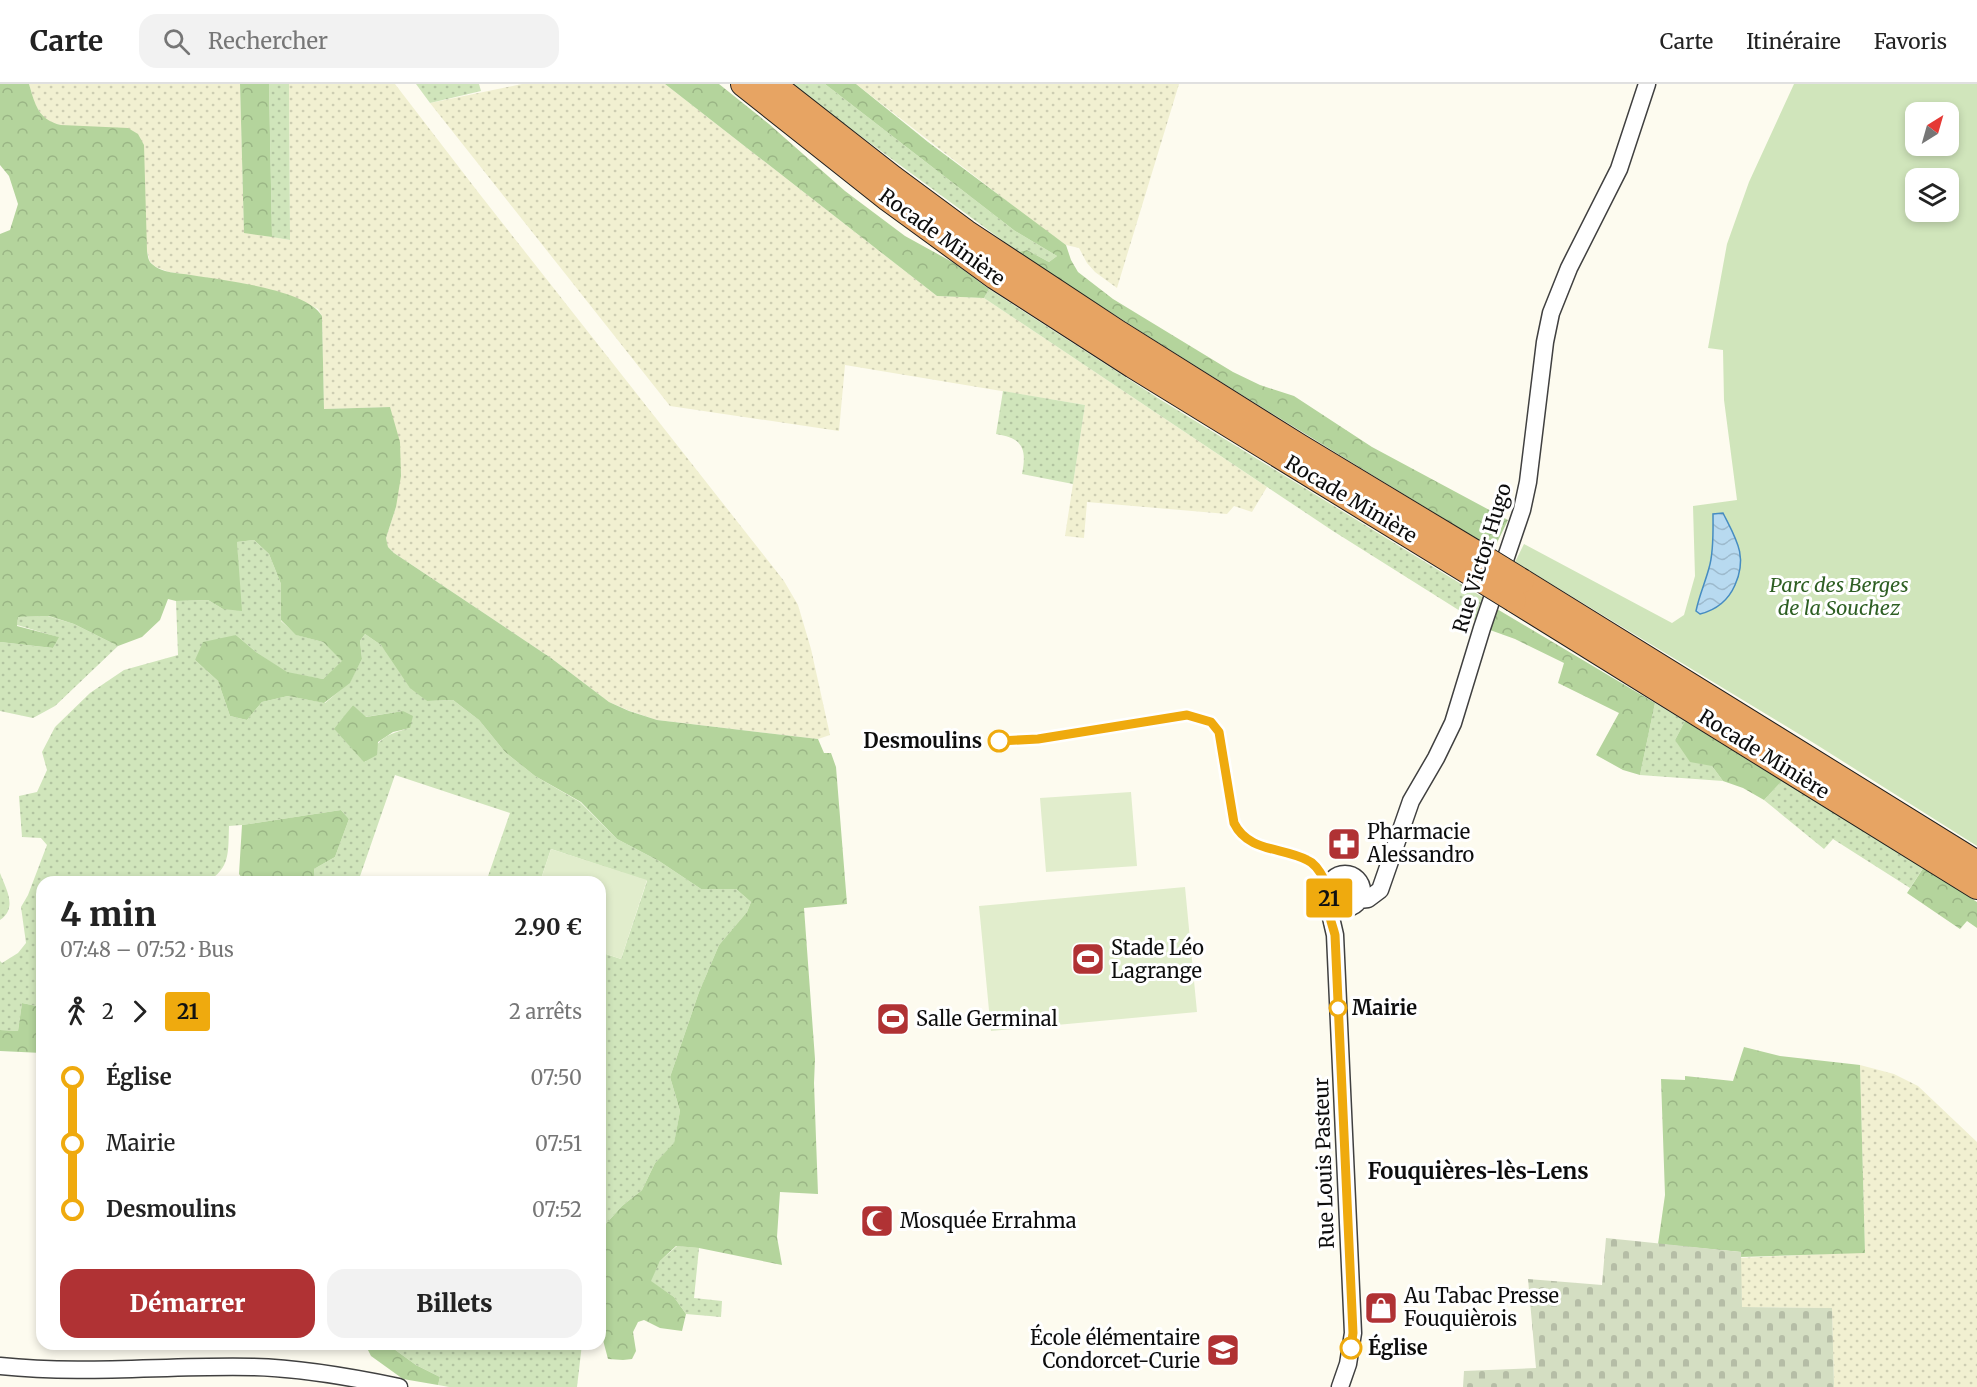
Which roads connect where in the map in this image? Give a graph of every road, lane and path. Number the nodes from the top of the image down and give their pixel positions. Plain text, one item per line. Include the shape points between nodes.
1 (743, 84) edge
2 (773, 84) edge
3 (1647, 84) edge
4 (1479, 566) junction
5 (1518, 590) junction
6 (1977, 863) edge
7 (1359, 882) junction
8 (1382, 885) junction
9 (1977, 887) edge
10 (1330, 901) junction
11 (1356, 903) junction
12 (1335, 935) junction
13 (0, 1366) edge
14 (399, 1387) edge
15 (1340, 1387) edge

1 - 4 highway, Rocade Minière via 888,199 995,277 1132,366
2 - 4 highway, Rocade Minière via 976,238
3 - 8 street, Rue Victor Hugo via 1619,169 1551,313 1522,510 1456,716 1411,801
4 - 5 highway, Rocade Minière, bridge
5 - 6 highway, Rocade Minière
5 - 9 highway, Rocade Minière
7 - 8 street
7 - 10 street via 1350,874 1334,877 1327,891
7 - 11 street via 1362,889
8 - 11 street via 1374,896
10 - 11 street via 1349,908
10 - 12 street, Rue Louis Pasteur
11 - 12 street
12 - 15 street, Rue Louis Pasteur via 1353,1333
13 - 14 street via 59,1370 256,1367

